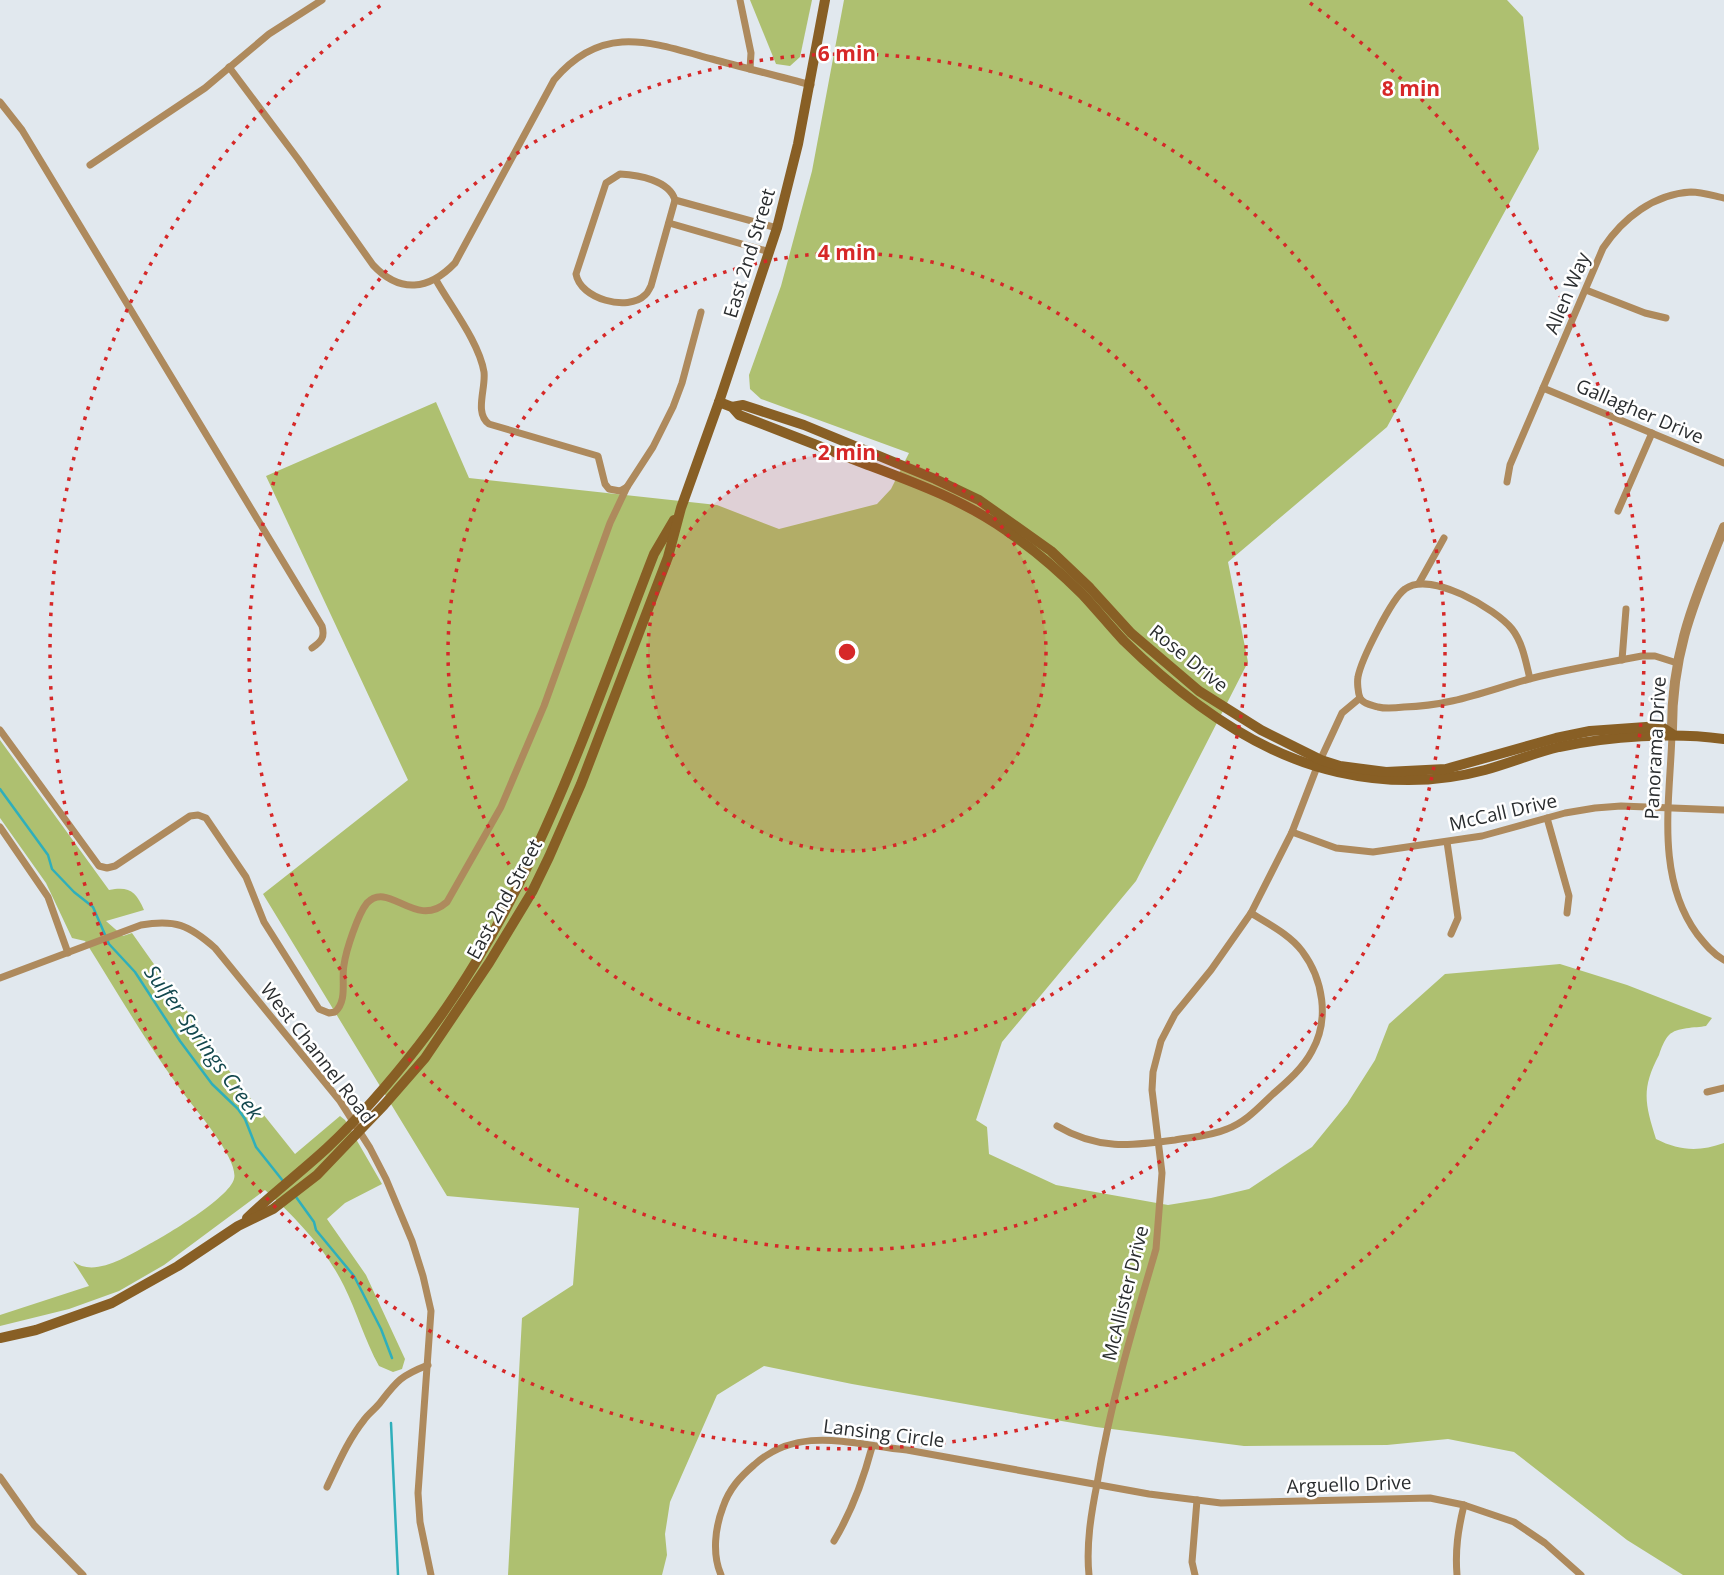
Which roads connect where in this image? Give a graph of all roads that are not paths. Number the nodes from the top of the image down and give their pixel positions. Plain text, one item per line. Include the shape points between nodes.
1 (322, 0) edge
2 (740, 0) edge
3 (825, 0) edge
4 (229, 67) junction
5 (750, 69) junction
6 (811, 85) junction
7 (0, 102) edge
8 (90, 165) dead end
9 (1724, 198) edge
10 (676, 200) junction
11 (669, 223) junction
12 (777, 228) junction
13 (770, 252) junction
14 (436, 280) junction
15 (1586, 290) junction
16 (701, 312) dead end
17 (1666, 318) dead end
18 (1543, 388) junction
19 (719, 402) junction
20 (1652, 433) junction
21 (1724, 463) edge
22 (1507, 482) dead end
23 (627, 487) junction
24 (681, 508) junction
25 (1618, 511) dead end
26 (1724, 527) edge
27 (1444, 538) dead end
28 (1419, 583) junction
29 (1626, 609) dead end
30 (312, 648) dead end
31 (1622, 660) junction
32 (1677, 663) junction
33 (1530, 679) junction
34 (1360, 698) junction
35 (0, 730) edge
36 (1672, 734) junction
37 (1724, 739) edge
38 (1319, 763) junction
39 (1670, 809) junction
40 (1724, 810) edge
41 (1547, 818) junction
42 (0, 827) edge
43 (1292, 832) junction
44 (1447, 842) junction
45 (1251, 913) junction
46 (1567, 913) dead end
47 (1451, 934) dead end
48 (68, 953) junction
49 (1724, 960) edge
50 (0, 978) edge
51 (1724, 1088) edge
52 (1707, 1091) dead end
53 (1057, 1126) dead end
54 (1159, 1142) junction
55 (269, 1205) junction
56 (0, 1338) edge
57 (428, 1365) junction
58 (872, 1447) junction
59 (0, 1477) edge
60 (1097, 1484) junction
61 (327, 1487) dead end
62 (1197, 1500) junction
63 (1464, 1506) junction
64 (834, 1541) dead end
65 (83, 1575) edge
66 (431, 1575) edge
67 (721, 1575) edge
68 (1089, 1575) edge
69 (1195, 1575) edge
70 (1457, 1575) edge
71 (1581, 1575) edge

1 - 4 street
2 - 5 street
3 - 6 main road, East 2nd Street
4 - 8 street
4 - 14 street via 381,273 401,284
5 - 6 street
5 - 14 street via 644,41 611,43 579,56 554,80 465,249
6 - 12 main road, East 2nd Street
7 - 30 street via 22,130 322,625 321,642
9 - 15 street, Allen Way via 1691,192 1663,198 1636,212 1603,248
10 - 11 street
10 - 11 street via 664,185 628,175 612,177 578,262 577,283 584,291 612,302 645,296
10 - 12 street
11 - 13 street
12 - 13 main road, East 2nd Street
13 - 19 main road, East 2nd Street
14 - 23 street via 482,362 484,420 598,456 609,489
15 - 17 street
15 - 18 street, Allen Way
16 - 23 street via 673,407
18 - 20 street, Gallagher Drive
18 - 22 street, Allen Way
19 - 24 main road, East 2nd Street
19 - 38 main road, Rose Drive via 739,415 928,488 980,513 1045,559 1141,657 1190,698 1255,741
20 - 21 street, Gallagher Drive
20 - 25 street
23 - 35 street via 501,807 441,908 423,912 384,897 365,906 347,951 343,1000 335,1012 319,1009 264,922 246,877 206,818 190,816 114,866 99,866
24 - 55 main road, East 2nd Street via 654,554 568,777 529,866 497,924 420,1044 336,1139
24 - 55 main road, East 2nd Street via 668,556 581,784 515,921 425,1058 317,1175
26 - 32 street, Panorama Drive via 1689,615
27 - 28 street
28 - 33 street via 1434,583 1460,594 1503,621 1518,639
28 - 34 street via 1395,600 1364,656 1357,679
29 - 31 street
31 - 32 street via 1655,656
31 - 33 street
32 - 36 street, Panorama Drive
33 - 34 street via 1432,707 1382,708
34 - 38 street, McAllister Drive via 1342,713
36 - 37 main road, Rose Drive
36 - 38 main road, Rose Drive via 1558,748 1451,778 1367,778
36 - 39 street, Panorama Drive
38 - 43 street, McAllister Drive
39 - 40 street, McCall Drive
39 - 41 street, McCall Drive via 1621,806
39 - 49 street, Panorama Drive via 1669,863 1681,909 1704,943
41 - 44 street, McCall Drive
41 - 46 street via 1569,896
42 - 48 street via 48,897
43 - 44 street, McCall Drive via 1351,850 1395,850
43 - 45 street, McAllister Drive
44 - 47 street via 1458,918
45 - 54 street, McAllister Drive via 1175,1014 1161,1041 1152,1090
45 - 54 street via 1290,939 1315,971 1320,989 1320,1033 1299,1070 1250,1116 1228,1129
48 - 50 street, West Channel Road
48 - 57 street, West Channel Road via 141,925 169,922 202,936 215,948 340,1101 386,1179 419,1264 431,1311
51 - 52 street
53 - 54 street via 1095,1143
54 - 60 street, McAllister Drive via 1162,1195 1156,1249 1113,1399
55 - 56 main road, East 2nd Street via 178,1266 112,1303
57 - 61 street via 390,1387 341,1456
57 - 66 street, West Channel Road via 418,1493
58 - 60 street, Lansing Circle
58 - 64 street via 863,1483
58 - 67 street, Lansing Circle via 833,1439 780,1446 739,1477 718,1520 715,1542
59 - 65 street via 34,1525
60 - 62 street, Arguello Drive
60 - 68 street, McAllister Drive
62 - 63 street, Arguello Drive via 1399,1497
62 - 69 street
63 - 70 street via 1457,1533
63 - 71 street, Arguello Drive via 1514,1522

